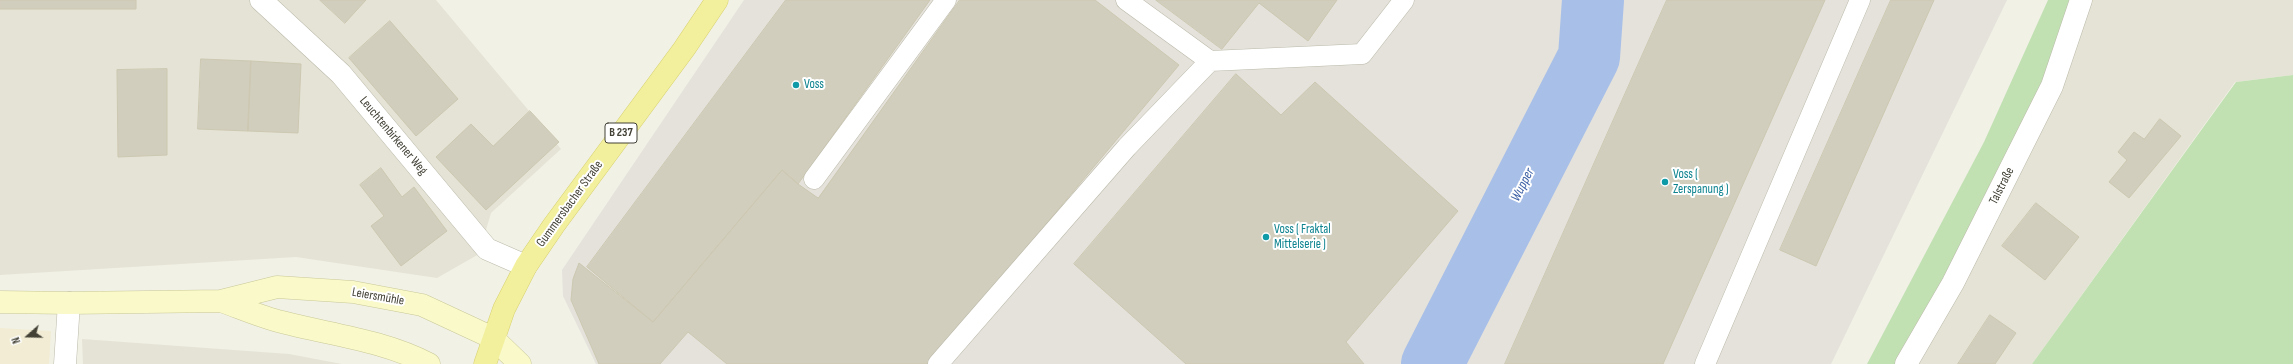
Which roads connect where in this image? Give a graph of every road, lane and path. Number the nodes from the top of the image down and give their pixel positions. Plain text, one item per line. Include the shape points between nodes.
1 (261, 0) edge
2 (717, 0) edge
3 (946, 0) edge
4 (1126, 0) edge
5 (1404, 0) edge
6 (1860, 0) edge
7 (2081, 0) edge
8 (1210, 61) junction
9 (814, 179) dead end
10 (526, 266) junction
11 (221, 301) junction
12 (0, 302) edge
13 (69, 303) junction
14 (493, 338) junction
15 (65, 364) edge
16 (429, 364) edge
17 (485, 364) edge
18 (520, 364) edge
19 (938, 364) edge
20 (1705, 364) edge
21 (1906, 364) edge

1 - 10 street, Leuchtenbirkener Weg via 341,74 487,249
2 - 10 main road, Gummersbacher Straße / B 237
3 - 9 lane
4 - 8 lane
5 - 8 lane via 1362,54
6 - 20 lane
7 - 21 street, Talstraße via 2052,86 1953,283
8 - 19 lane via 1127,147
10 - 14 main road, Gummersbacher Straße / B 237 via 504,309
11 - 13 main road, Leiersmühle
11 - 14 main road, Leiersmühle via 277,287 353,292 422,305
11 - 16 main road, Leiersmühle via 281,322 371,341 407,353
12 - 13 main road, Leiersmühle
13 - 15 street
14 - 17 main road, B 237
14 - 18 main road, Leiersmühle

